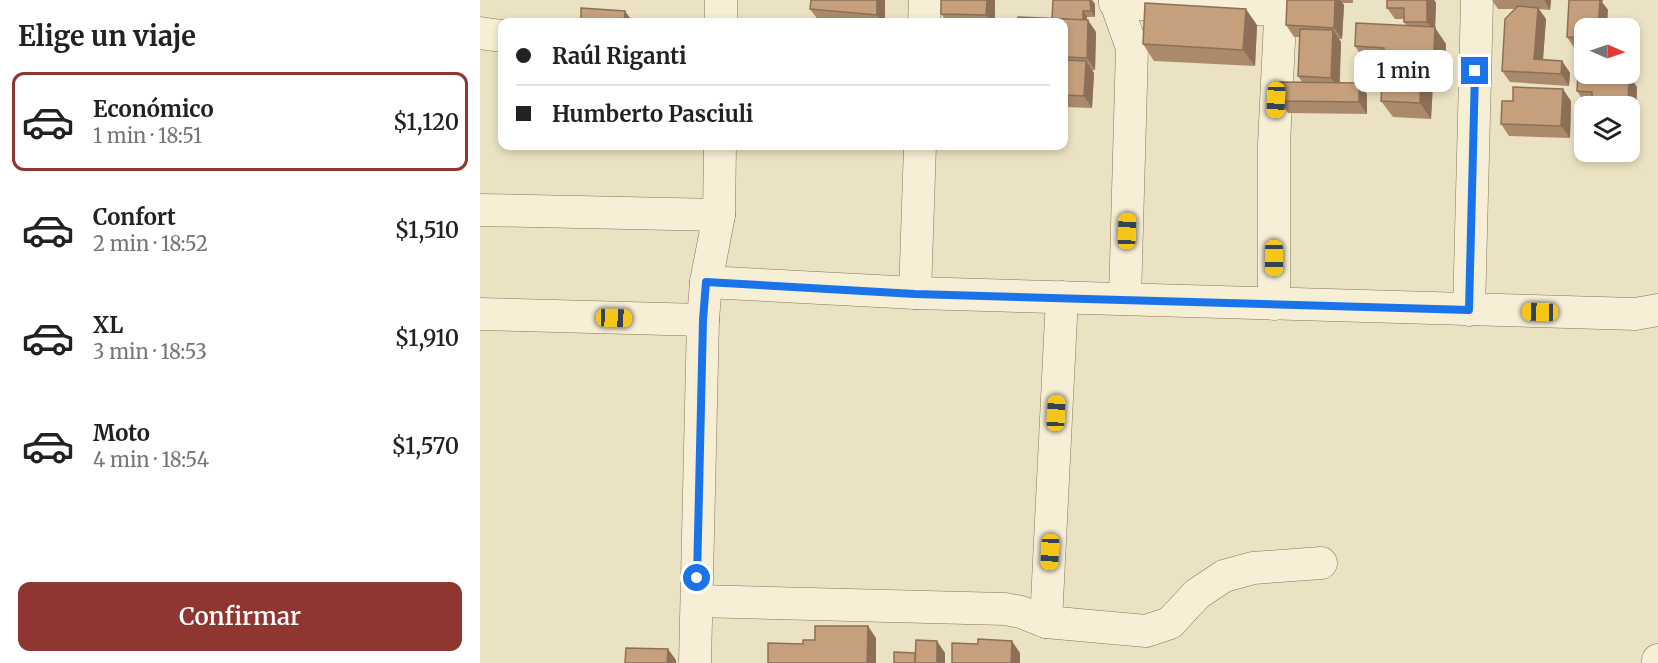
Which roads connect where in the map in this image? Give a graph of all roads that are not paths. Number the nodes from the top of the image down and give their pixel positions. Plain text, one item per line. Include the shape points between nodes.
1 (721, 0) edge
2 (925, 0) edge
3 (1477, 0) edge
4 (1115, 1) edge
5 (1281, 5) edge
6 (721, 18) edge
7 (924, 18) edge
8 (480, 33) edge
9 (498, 35) edge
10 (720, 150) edge
11 (920, 150) edge
12 (480, 210) edge
13 (719, 215) junction
14 (706, 282) junction
15 (915, 294) junction
16 (1062, 297) junction
17 (1125, 299) junction
18 (1274, 304) junction
19 (1469, 310) junction
20 (1658, 310) edge
21 (480, 314) edge
22 (703, 320) junction
23 (1321, 563) dead end
24 (697, 601) junction
25 (1046, 622) junction
26 (695, 663) edge

1 - 6 street
2 - 7 street
3 - 19 street
4 - 5 street
4 - 17 street via 1132,48
5 - 18 street via 1274,144
8 - 9 street
10 - 13 street
11 - 15 street
12 - 13 street
13 - 14 street
14 - 15 street
14 - 22 street
15 - 16 street
16 - 17 street
16 - 25 street
17 - 18 street
18 - 19 street
19 - 20 street via 1635,314
21 - 22 street
22 - 24 street
23 - 25 street via 1253,568 1224,576 1197,594 1170,623 1146,631
24 - 25 street via 1005,609
24 - 26 street

